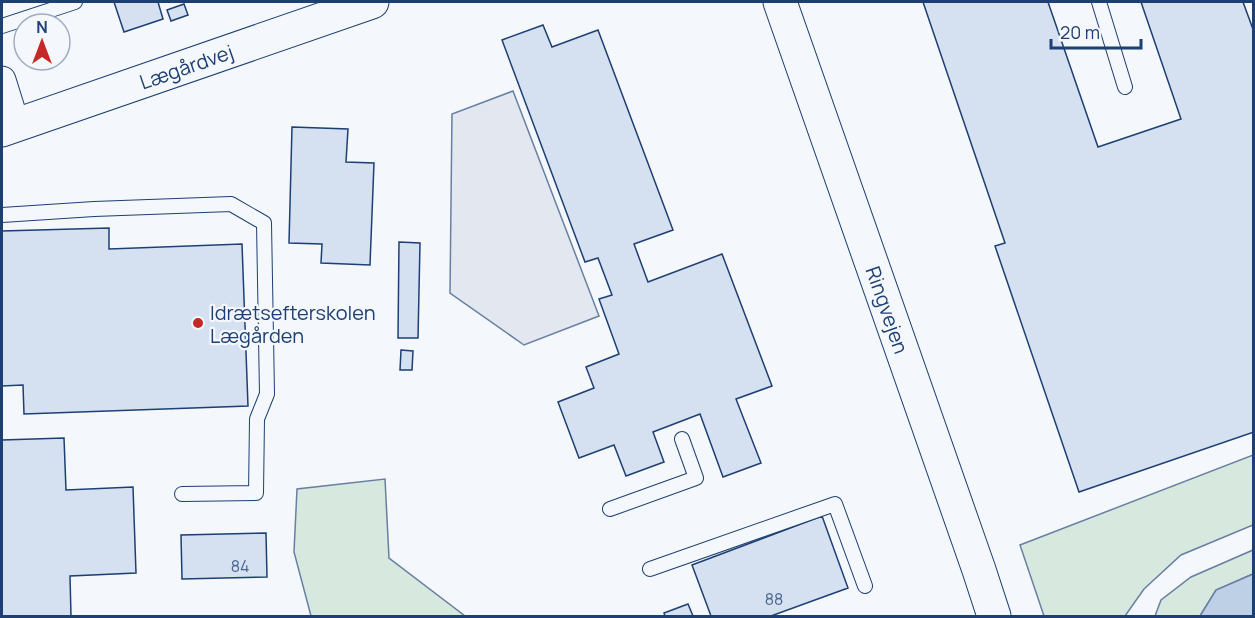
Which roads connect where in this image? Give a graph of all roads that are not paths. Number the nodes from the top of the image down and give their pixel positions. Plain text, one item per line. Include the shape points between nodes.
1 (75, 2) edge
2 (780, 2) edge
3 (1099, 2) edge
4 (361, 3) edge
5 (2, 26) edge
6 (2, 80) edge
7 (1125, 87) dead end
8 (9, 127) edge
9 (2, 216) edge
10 (682, 439) dead end
11 (182, 494) dead end
12 (609, 509) dead end
13 (650, 569) dead end
14 (865, 586) dead end
15 (994, 616) edge

1 - 5 lane
2 - 15 main road, Ringvejen
3 - 7 lane
4 - 8 main road, Lægårdvej
6 - 8 street
9 - 11 lane via 231,204 264,223 267,394 257,419 256,493
10 - 12 lane via 696,478
13 - 14 lane via 835,504

